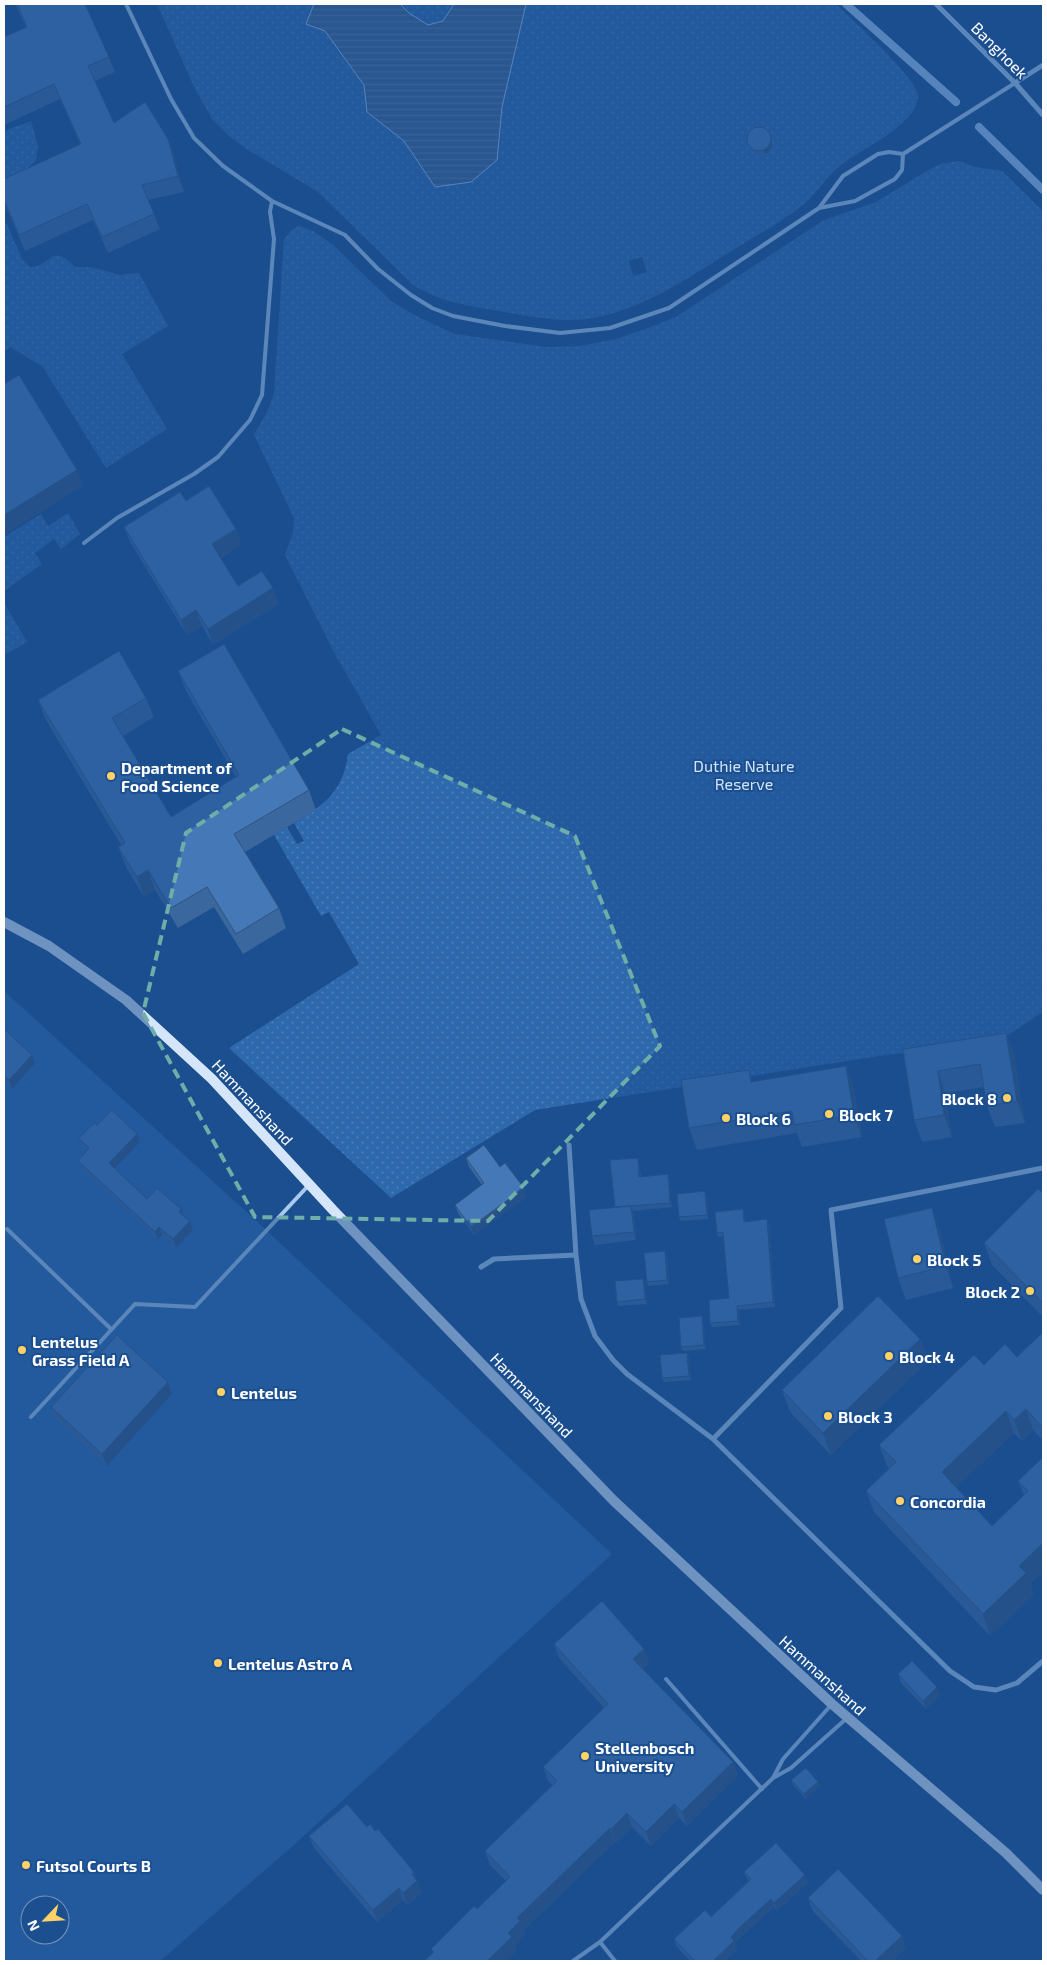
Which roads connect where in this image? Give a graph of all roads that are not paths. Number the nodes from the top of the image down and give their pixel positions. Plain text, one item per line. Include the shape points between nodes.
1 (126, 4) edge
2 (936, 4) edge
3 (1043, 65) edge
4 (1015, 83) junction
5 (1043, 115) edge
6 (903, 154) junction
7 (272, 201) junction
8 (819, 208) junction
9 (84, 543) dead end
10 (4, 922) edge
11 (569, 1145) dead end
12 (1043, 1168) edge
13 (310, 1184) junction
14 (7, 1229) dead end
15 (576, 1255) junction
16 (481, 1267) dead end
17 (111, 1329) junction
18 (31, 1417) dead end
19 (713, 1439) junction
20 (1043, 1661) edge
21 (666, 1678) dead end
22 (832, 1704) junction
23 (847, 1718) junction
24 (773, 1778) junction
25 (762, 1789) junction
26 (1043, 1890) edge
27 (600, 1942) junction
28 (572, 1961) edge
29 (615, 1961) edge

1 - 7 lane via 171,99 194,138 223,166
2 - 4 street, Banghoek
3 - 4 street
4 - 5 street, Banghoek
4 - 6 lane
6 - 8 lane via 889,152 869,159 843,176
6 - 8 lane via 902,170 894,179 855,201
7 - 8 lane via 345,235 378,269 432,308 453,316 560,333 610,328 669,308
7 - 9 lane via 270,212 274,239 262,395 250,420 218,457 116,518
10 - 13 street, Hammanshand via 48,946 126,1000 212,1080
11 - 15 street
12 - 19 street via 831,1210 841,1308
13 - 17 lane via 195,1307 135,1304
13 - 22 street, Hammanshand via 614,1501
14 - 17 lane
15 - 16 street via 494,1259
15 - 19 street via 582,1299 595,1336 627,1374
17 - 18 lane
19 - 20 street via 950,1671 974,1687 996,1690 1017,1683
21 - 25 lane
22 - 23 street, Hammanshand
22 - 24 lane via 782,1759
23 - 24 lane via 791,1768
23 - 26 street, Hammanshand via 1006,1854
24 - 25 lane
25 - 27 lane
27 - 28 lane
27 - 29 lane

